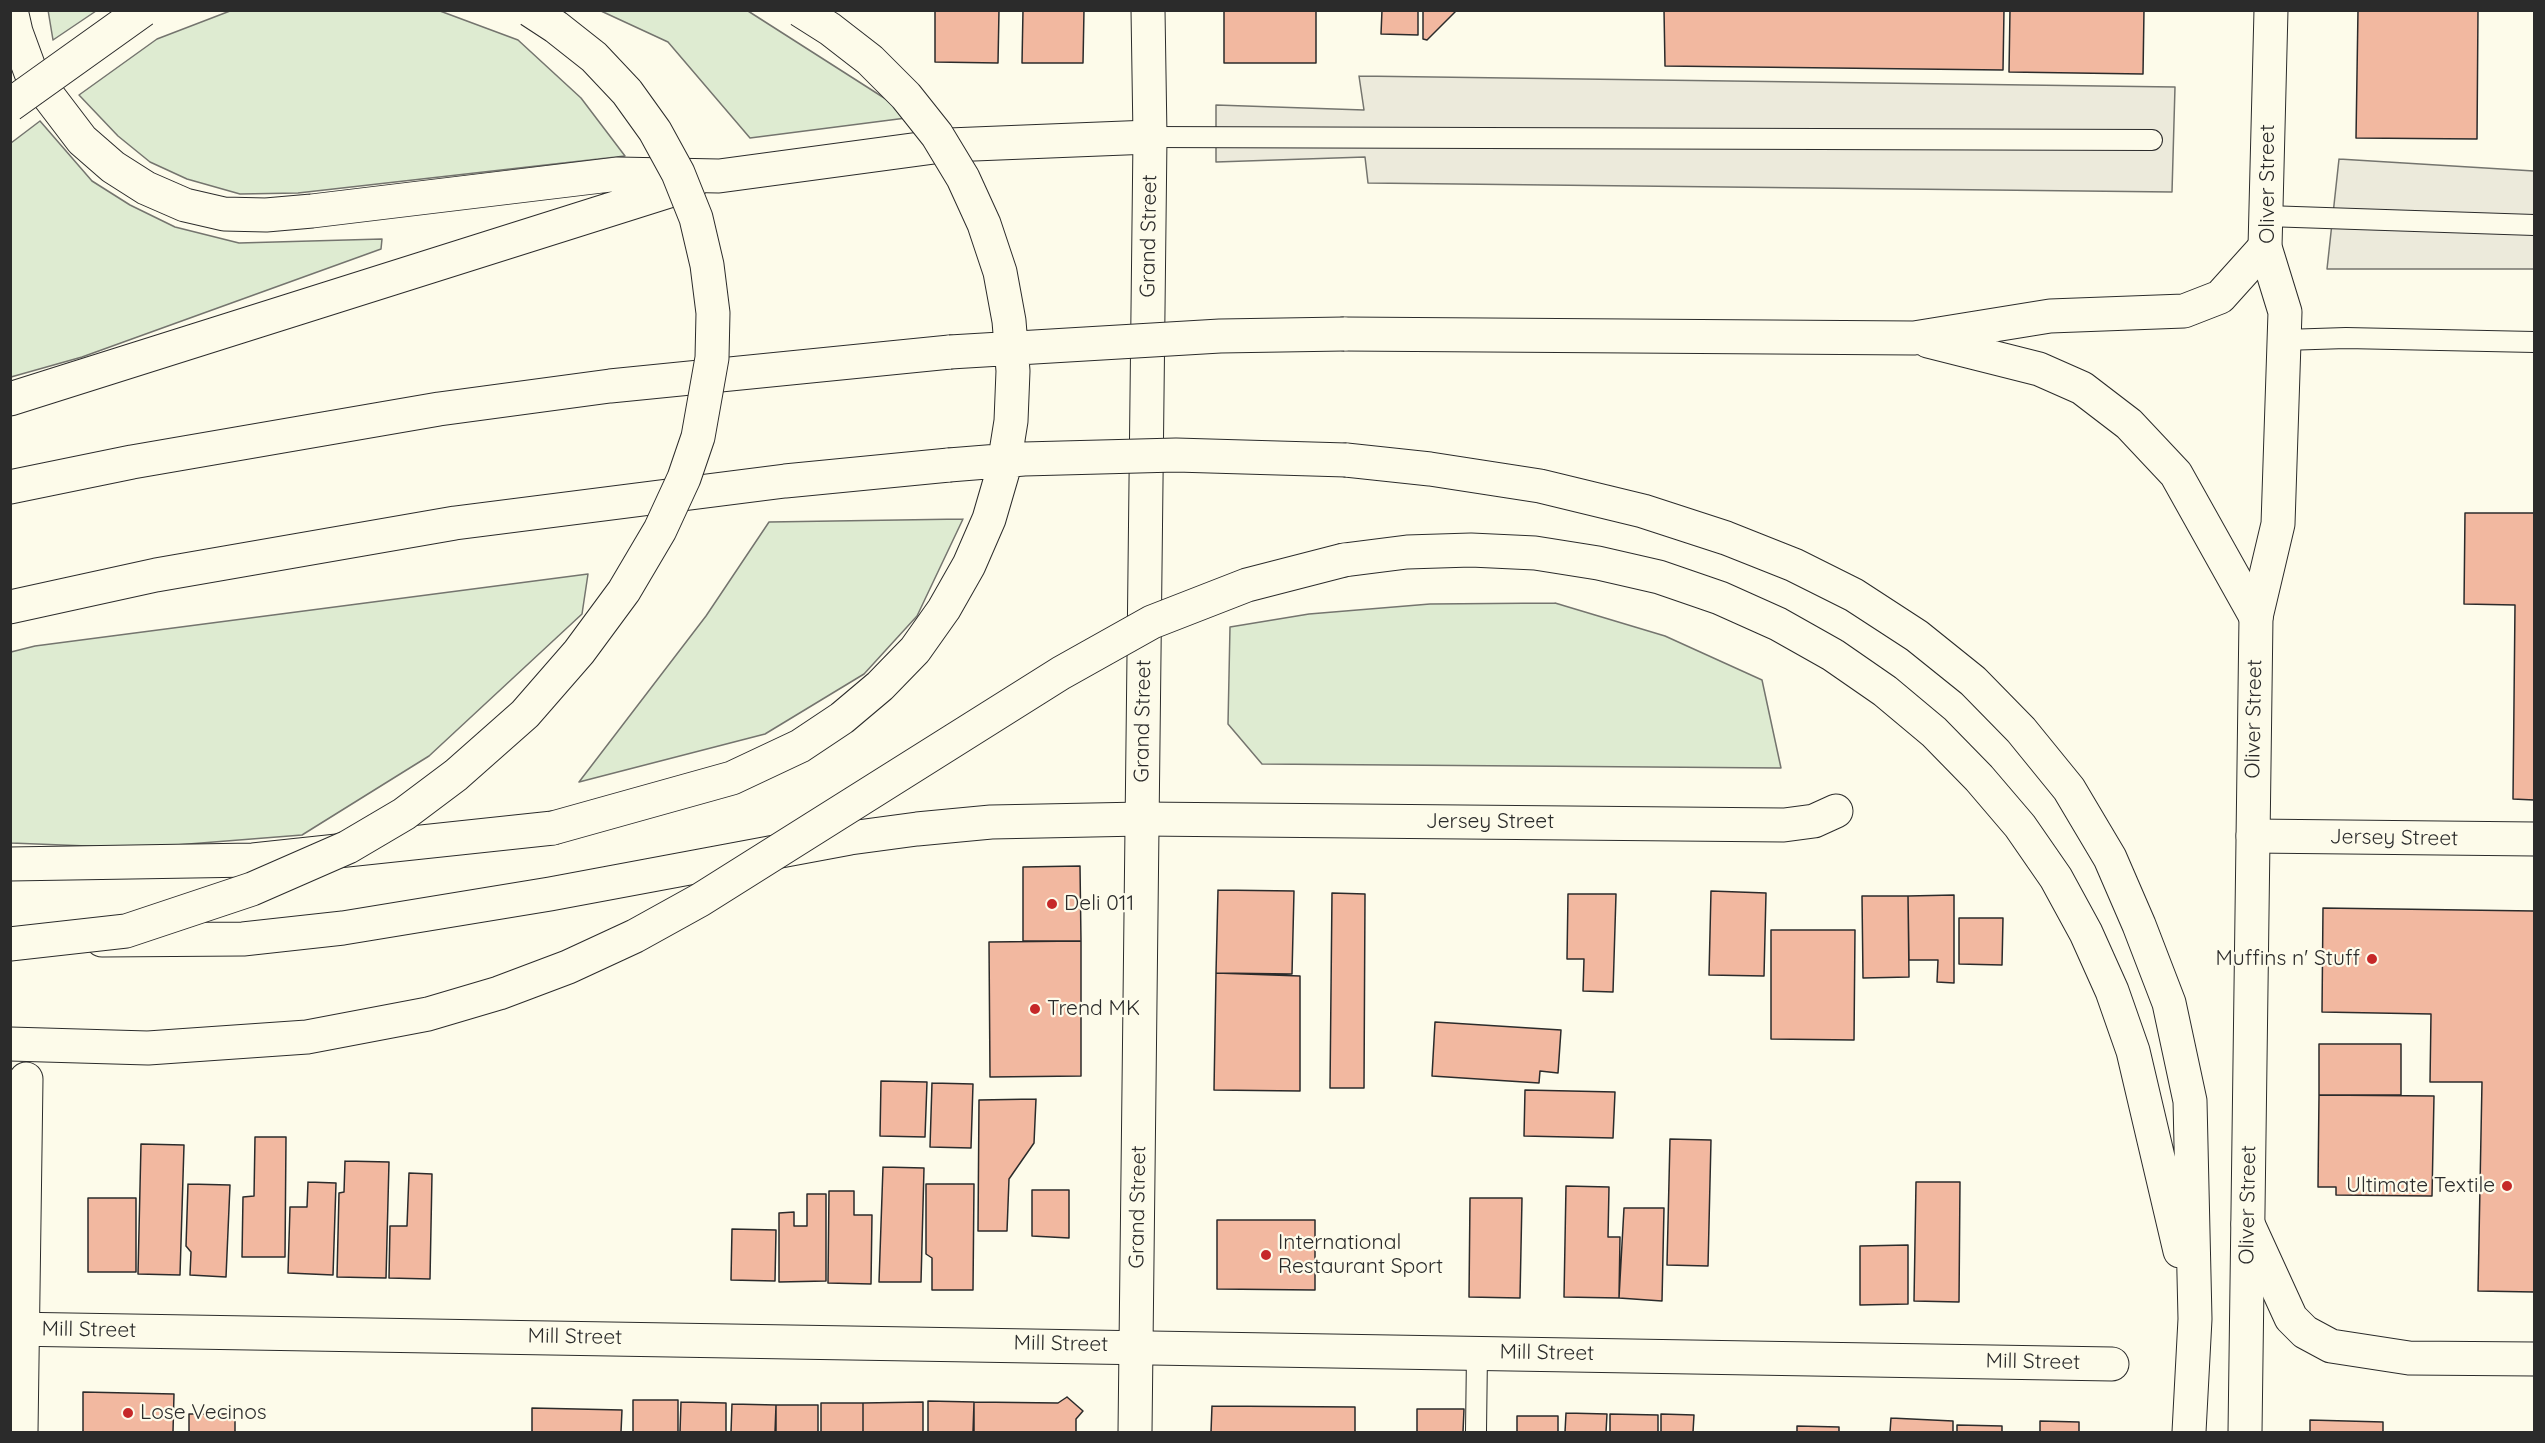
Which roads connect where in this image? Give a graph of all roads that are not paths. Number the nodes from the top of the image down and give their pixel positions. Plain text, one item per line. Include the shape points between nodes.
1 (11, 10) edge
2 (143, 10) edge
3 (530, 10) edge
4 (800, 10) edge
5 (1148, 10) edge
6 (2271, 10) edge
7 (10, 105) edge
8 (1150, 136) junction
9 (2152, 140) dead end
10 (719, 176) junction
11 (2535, 225) edge
12 (2266, 232) junction
13 (1914, 338) junction
14 (2284, 340) junction
15 (2535, 342) edge
16 (10, 399) edge
17 (10, 488) edge
18 (10, 607) edge
19 (2256, 617) junction
20 (1836, 811) dead end
21 (1142, 819) junction
22 (2253, 836) junction
23 (2535, 839) edge
24 (10, 864) edge
25 (10, 936) edge
26 (10, 944) edge
27 (10, 1044) edge
28 (26, 1079) dead end
29 (2248, 1224) junction
30 (2195, 1319) junction
31 (17, 1329) edge
32 (1136, 1346) junction
33 (1477, 1352) junction
34 (2535, 1359) edge
35 (2112, 1364) dead end
36 (21, 1432) edge
37 (1136, 1432) edge
38 (1476, 1432) edge
39 (2189, 1432) edge
40 (2245, 1432) edge

1 - 10 main road via 31,73 82,140 113,167 185,205 224,214 266,215 618,174
2 - 7 main road, bridge
3 - 26 main road, bridge via 594,57 627,92 678,173 696,218 713,313 712,358 698,437 660,530 599,626 525,714 456,776 404,814 348,847 252,889 126,931
4 - 24 main road, bridge via 870,60 937,135 984,224 1000,272 1009,321 1013,371 1003,471 989,519 969,565 915,650 842,718 800,746 732,778 553,828 253,860
5 - 8 main road, Grand Street
6 - 12 main road, Oliver Street
8 - 9 lane
8 - 10 main road via 949,145
8 - 21 main road, Grand Street
10 - 16 main road
11 - 12 lane
12 - 13 main road via 2220,297 2184,311 2050,316
12 - 14 main road, Oliver Street via 2285,312
13 - 17 main road, bridge via 1344,334 950,351 610,386 439,409 143,460
13 - 19 main road via 2039,369 2082,388 2129,424 2176,474
14 - 15 lane
14 - 19 main road, Oliver Street via 2278,524
18 - 30 main road, bridge via 156,575 455,523 773,482 1024,459 1176,455 1346,460 1430,469 1540,486 1643,511 1726,538 1854,595 1917,636 1972,681 2021,730 2069,789 2110,858 2169,1004 2190,1101
19 - 22 main road, Oliver Street
20 - 21 main road, Jersey Street via 1814,821 1784,825
21 - 25 main road, Jersey Street via 991,822 917,829 448,912 243,939 149,942
21 - 32 main road, Grand Street
22 - 23 main road, Jersey Street
22 - 29 main road, Oliver Street
27 - 30 main road, bridge via 148,1048 307,1037 428,1014 499,993 578,963 700,900 1061,673 1152,622 1247,585 1344,560 1407,552 1471,550 1534,554 1659,577 1720,598 1796,635 1885,691 1934,732 1979,778 2020,826 2056,878 2103,972 2133,1051
28 - 31 main road
29 - 34 main road via 2291,1318 2305,1332 2331,1346 2409,1358
29 - 40 main road, Oliver Street
30 - 39 main road
31 - 32 main road, Mill Street
31 - 36 main road
32 - 33 main road, Mill Street
32 - 37 main road, Grand Street
33 - 35 main road, Mill Street
33 - 38 lane

